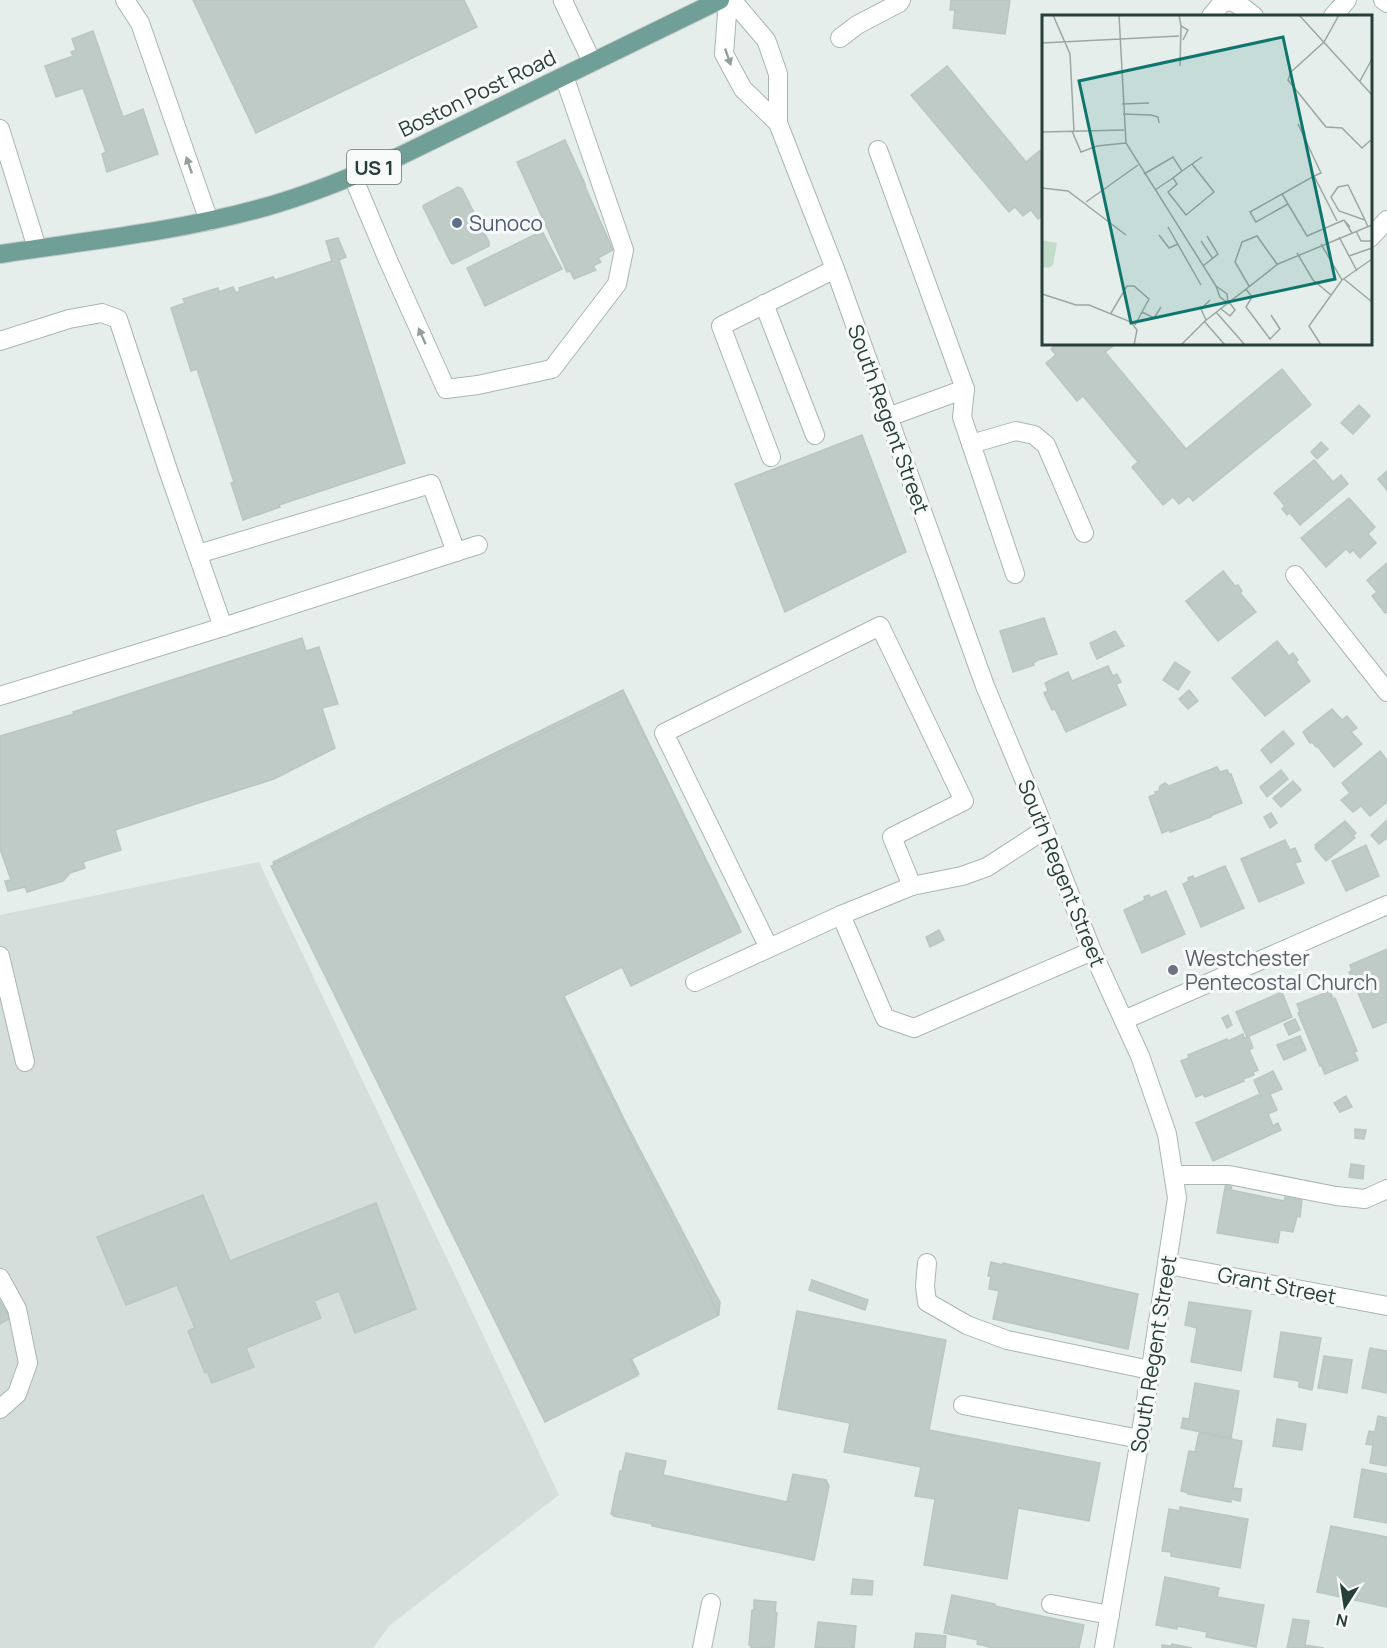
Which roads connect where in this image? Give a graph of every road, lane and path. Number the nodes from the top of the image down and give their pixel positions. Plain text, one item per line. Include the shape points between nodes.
1 (125, 0) edge
2 (564, 0) edge
3 (720, 0) edge
4 (730, 0) edge
5 (901, 0) edge
6 (1347, 0) edge
7 (1383, 0) edge
8 (1387, 3) edge
9 (1212, 15) edge
10 (1253, 15) edge
11 (1334, 15) edge
12 (840, 38) dead end
13 (592, 62) junction
14 (564, 76) junction
15 (778, 123) junction
16 (0, 129) edge
17 (878, 150) dead end
18 (353, 177) junction
19 (1387, 220) edge
20 (208, 221) junction
21 (1372, 237) edge
22 (38, 248) junction
23 (0, 254) edge
24 (835, 269) junction
25 (764, 304) junction
26 (0, 342) edge
27 (965, 388) junction
28 (888, 417) junction
29 (815, 435) dead end
30 (971, 444) junction
31 (771, 457) dead end
32 (1084, 532) dead end
33 (478, 546) dead end
34 (456, 552) junction
35 (198, 554) junction
36 (1015, 574) dead end
37 (1295, 575) dead end
38 (223, 627) junction
39 (1387, 692) edge
40 (0, 696) edge
41 (1044, 830) junction
42 (912, 886) junction
43 (1387, 905) edge
44 (842, 915) junction
45 (769, 948) junction
46 (1092, 951) junction
47 (0, 956) edge
48 (695, 982) dead end
49 (1124, 1020) junction
50 (25, 1062) dead end
51 (1174, 1175) junction
52 (1387, 1189) edge
53 (927, 1263) dead end
54 (1168, 1264) junction
55 (0, 1278) edge
56 (1387, 1306) edge
57 (1150, 1370) junction
58 (963, 1405) dead end
59 (0, 1408) edge
60 (1140, 1439) junction
61 (711, 1603) dead end
62 (1052, 1604) dead end
63 (1110, 1615) junction
64 (702, 1648) edge
65 (1104, 1648) edge

20 -> 1 street via 140,22
2 - 13 street
3 - 13 main road, Boston Post Road / US 1
4 - 15 street, South Regent Street via 768,45 778,74
4 -> 15 street, South Regent Street via 724,54 743,89
5 - 12 street
6 - 11 street
7 - 8 street
9 - 10 street via 1222,3 1232,1
13 - 14 main road, Boston Post Road / US 1
14 - 18 main road, Boston Post Road / US 1
14 -> 18 street via 624,250 617,284 552,369 446,389
15 - 24 street, South Regent Street
16 - 22 street
17 - 27 street
18 - 20 main road, Boston Post Road / US 1 via 258,209
19 - 21 street
20 - 22 main road, Boston Post Road / US 1
22 - 23 main road, Boston Post Road / US 1
24 - 25 street
24 - 28 street, South Regent Street
25 - 29 street
25 - 31 street via 721,326
26 - 35 street via 69,319 102,313 118,319
27 - 28 street
27 - 30 street via 962,417
28 - 41 street, South Regent Street via 985,686
30 - 32 street via 1016,431 1034,435 1046,445
30 - 36 street
33 - 34 street
34 - 35 street via 431,484
34 - 38 street
35 - 38 street
37 - 39 street
38 - 40 street
41 - 42 street via 987,867
41 - 46 street, South Regent Street
42 - 44 street
42 - 45 street via 892,837 964,801 880,626 664,733
43 - 49 street
44 - 45 street
44 - 46 street via 885,1018 914,1028
45 - 48 street
46 - 49 street, South Regent Street
47 - 50 street
49 - 51 street, South Regent Street via 1167,1134
51 - 52 street via 1229,1175 1365,1199
51 - 54 street, South Regent Street via 1177,1198
53 - 57 street via 927,1302 967,1325 1007,1340
54 - 56 street, Grant Street
54 - 57 street, South Regent Street
55 - 59 street via 17,1309 28,1363 17,1394
57 - 60 street, South Regent Street
58 - 60 street
60 - 63 street, South Regent Street
61 - 64 street
62 - 63 street
63 - 65 street, South Regent Street

